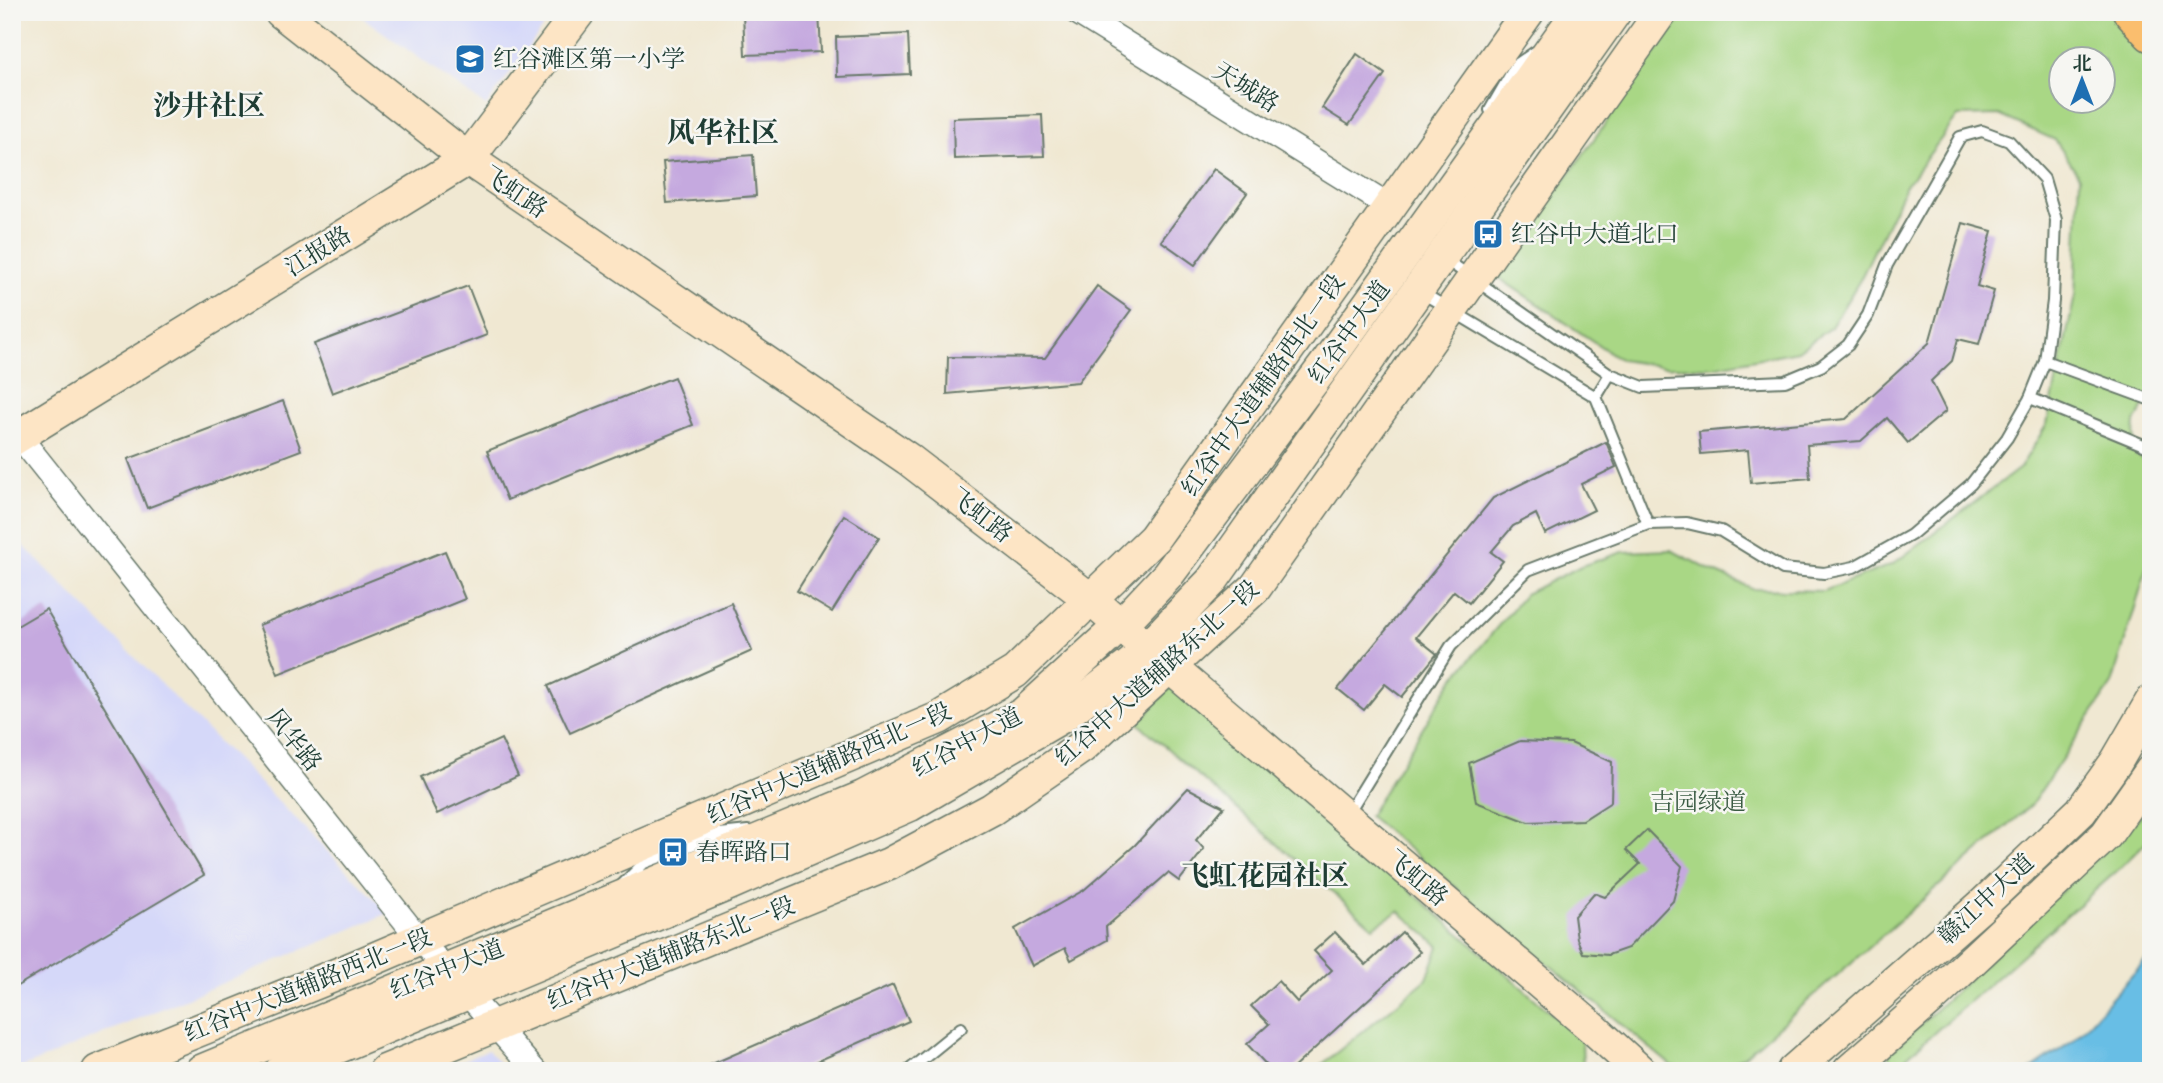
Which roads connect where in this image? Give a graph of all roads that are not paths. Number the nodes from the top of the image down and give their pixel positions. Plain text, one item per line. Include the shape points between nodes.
1 (281, 12) edge
2 (579, 12) edge
3 (1076, 12) edge
4 (1528, 12) edge
5 (1615, 12) edge
6 (1661, 12) edge
7 (2131, 12) edge
8 (1569, 24) edge
9 (2151, 34) edge
10 (468, 159) junction
11 (1390, 207) junction
12 (1442, 257) junction
13 (1473, 279) junction
14 (1418, 290) junction
15 (1451, 310) junction
16 (2045, 361) junction
17 (1609, 374) junction
18 (1596, 397) junction
19 (2030, 398) junction
20 (2151, 400) edge
21 (16, 438) edge
22 (2151, 448) edge
23 (1648, 524) junction
24 (1090, 600) junction
25 (1121, 625) junction
26 (1159, 657) junction
27 (2151, 702) edge
28 (832, 764) junction
29 (2151, 771) edge
30 (1346, 817) junction
31 (785, 829) junction
32 (420, 940) junction
33 (446, 969) junction
34 (468, 993) junction
35 (497, 1025) junction
36 (961, 1028) dead end
37 (1595, 1030) junction
38 (98, 1071) edge
39 (201, 1071) edge
40 (281, 1071) edge
41 (385, 1071) edge
42 (535, 1071) edge
43 (908, 1071) edge
44 (1609, 1071) edge
45 (1640, 1071) edge
46 (1793, 1071) edge
47 (1849, 1071) edge

1 - 10 street, 飞虹路
2 - 10 street, 江报路
3 - 11 street, 天城路
4 - 11 street, 红谷中大道辅路西北一段
5 - 12 street, 红谷中大道
6 - 13 street, 红谷中大道辅路东北一段
7 - 9 main road
8 - 25 street, 红谷中大道 via 1325,365 1167,576
10 - 21 street, 江报路
10 - 24 street, 飞虹路 via 908,459
11 - 24 street, 红谷中大道辅路西北一段 via 1154,538
12 - 13 lane
12 - 14 street, 红谷中大道
13 - 15 street, 红谷中大道辅路东北一段
13 - 17 lane
14 - 15 lane
14 - 26 street, 红谷中大道
15 - 18 lane
15 - 26 street, 红谷中大道辅路东北一段 via 1255,589
16 - 17 lane via 2056,220 2044,179 2009,141 1982,131 1960,137 1887,265 1868,315 1848,345 1821,366 1785,381 1643,387
16 - 19 lane
16 - 20 lane
17 - 18 lane
18 - 23 lane
19 - 22 lane
19 - 23 lane via 2007,438 1971,484 1911,535 1854,568 1824,573 1783,569 1721,531 1687,523
21 - 32 street, 风华路
23 - 30 lane via 1528,570 1451,646
24 - 25 street, 飞虹路
24 - 28 street, 红谷中大道辅路西北一段 via 1015,672 939,718
25 - 26 street, 飞虹路
25 - 31 street, 红谷中大道 via 1023,714 863,797
26 - 30 street, 飞虹路
26 - 34 street, 红谷中大道 via 1135,661 1063,716 910,805
26 - 35 street, 红谷中大道辅路东北一段 via 1082,747 981,815 889,864
27 - 46 street, 赣江中大道 via 2081,811 1980,907
28 - 31 street
28 - 32 street, 红谷中大道辅路西北一段
29 - 47 street, 赣江中大道 via 2106,835
30 - 37 street, 飞虹路
31 - 33 street, 红谷中大道
32 - 33 street, 风华路
32 - 38 street, 红谷中大道辅路西北一段
33 - 34 street, 风华路
33 - 39 street, 红谷中大道
34 - 35 street, 风华路
34 - 40 street, 红谷中大道
35 - 41 street, 红谷中大道辅路东北一段
35 - 42 street, 风华路
36 - 43 lane
37 - 44 street
37 - 45 street, 飞虹路

